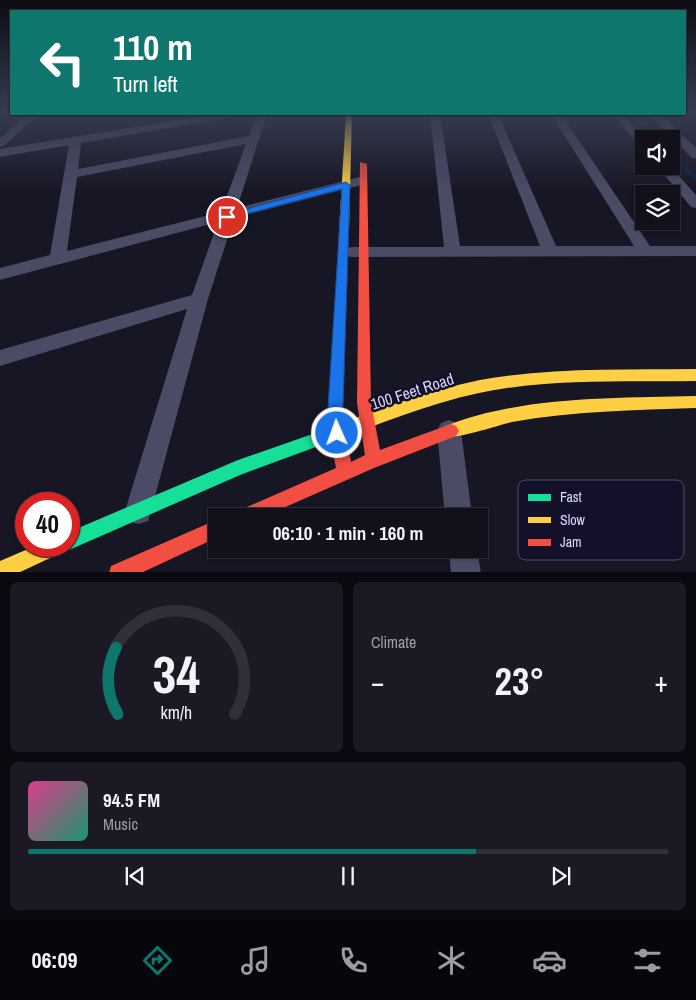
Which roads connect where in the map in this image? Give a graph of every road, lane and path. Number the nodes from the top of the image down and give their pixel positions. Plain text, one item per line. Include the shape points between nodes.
1 (82, 139) edge
2 (253, 139) joint
3 (349, 139) edge
4 (439, 139) edge
5 (503, 139) edge
6 (572, 139) edge
7 (679, 139) edge
8 (76, 140) junction
9 (363, 152) dead end
10 (0, 153) edge
11 (696, 155) edge
12 (71, 174) junction
13 (671, 175) edge
14 (363, 181) junction
15 (346, 185) junction
16 (696, 204) edge
17 (227, 217) junction
18 (645, 251) junction
19 (696, 251) edge
20 (343, 252) junction
21 (364, 252) junction
22 (453, 252) junction
23 (550, 252) junction
24 (58, 259) junction
25 (0, 274) edge
26 (199, 299) junction
27 (0, 358) edge
28 (696, 375) edge
29 (696, 402) edge
30 (366, 423) junction
31 (449, 431) junction
32 (337, 433) junction
33 (374, 460) junction
34 (345, 472) junction
35 (264, 508) edge
36 (458, 508) edge
37 (138, 512) junction
38 (208, 533) edge
39 (80, 536) edge
40 (32, 557) edge
41 (464, 558) edge
42 (0, 571) edge
43 (118, 572) edge
44 (466, 572) edge

1 - 8 street
2 - 12 street
2 - 17 street
3 - 15 street
4 - 22 street
5 - 23 street
6 - 18 street
7 - 11 street
8 - 10 street
8 - 12 street
9 - 14 street
12 - 24 street
13 - 16 street
14 - 15 street
14 - 21 street
15 - 17 street
15 - 20 street
17 - 24 street
17 - 26 street
18 - 19 street
18 - 23 street
20 - 21 street
20 - 32 street
21 - 22 street
21 - 30 street
22 - 23 street
24 - 25 street
26 - 27 street
26 - 37 street
28 - 30 street, 100 Feet Road via 575,376 501,383 438,397
29 - 31 street via 549,408 501,416
30 - 32 street, 100 Feet Road
30 - 33 street
31 - 33 street
31 - 36 street
32 - 34 street
32 - 37 street, 100 Feet Road via 238,468
33 - 34 street
34 - 35 street
37 - 39 street, 100 Feet Road
38 - 43 street
40 - 42 street
41 - 44 street

